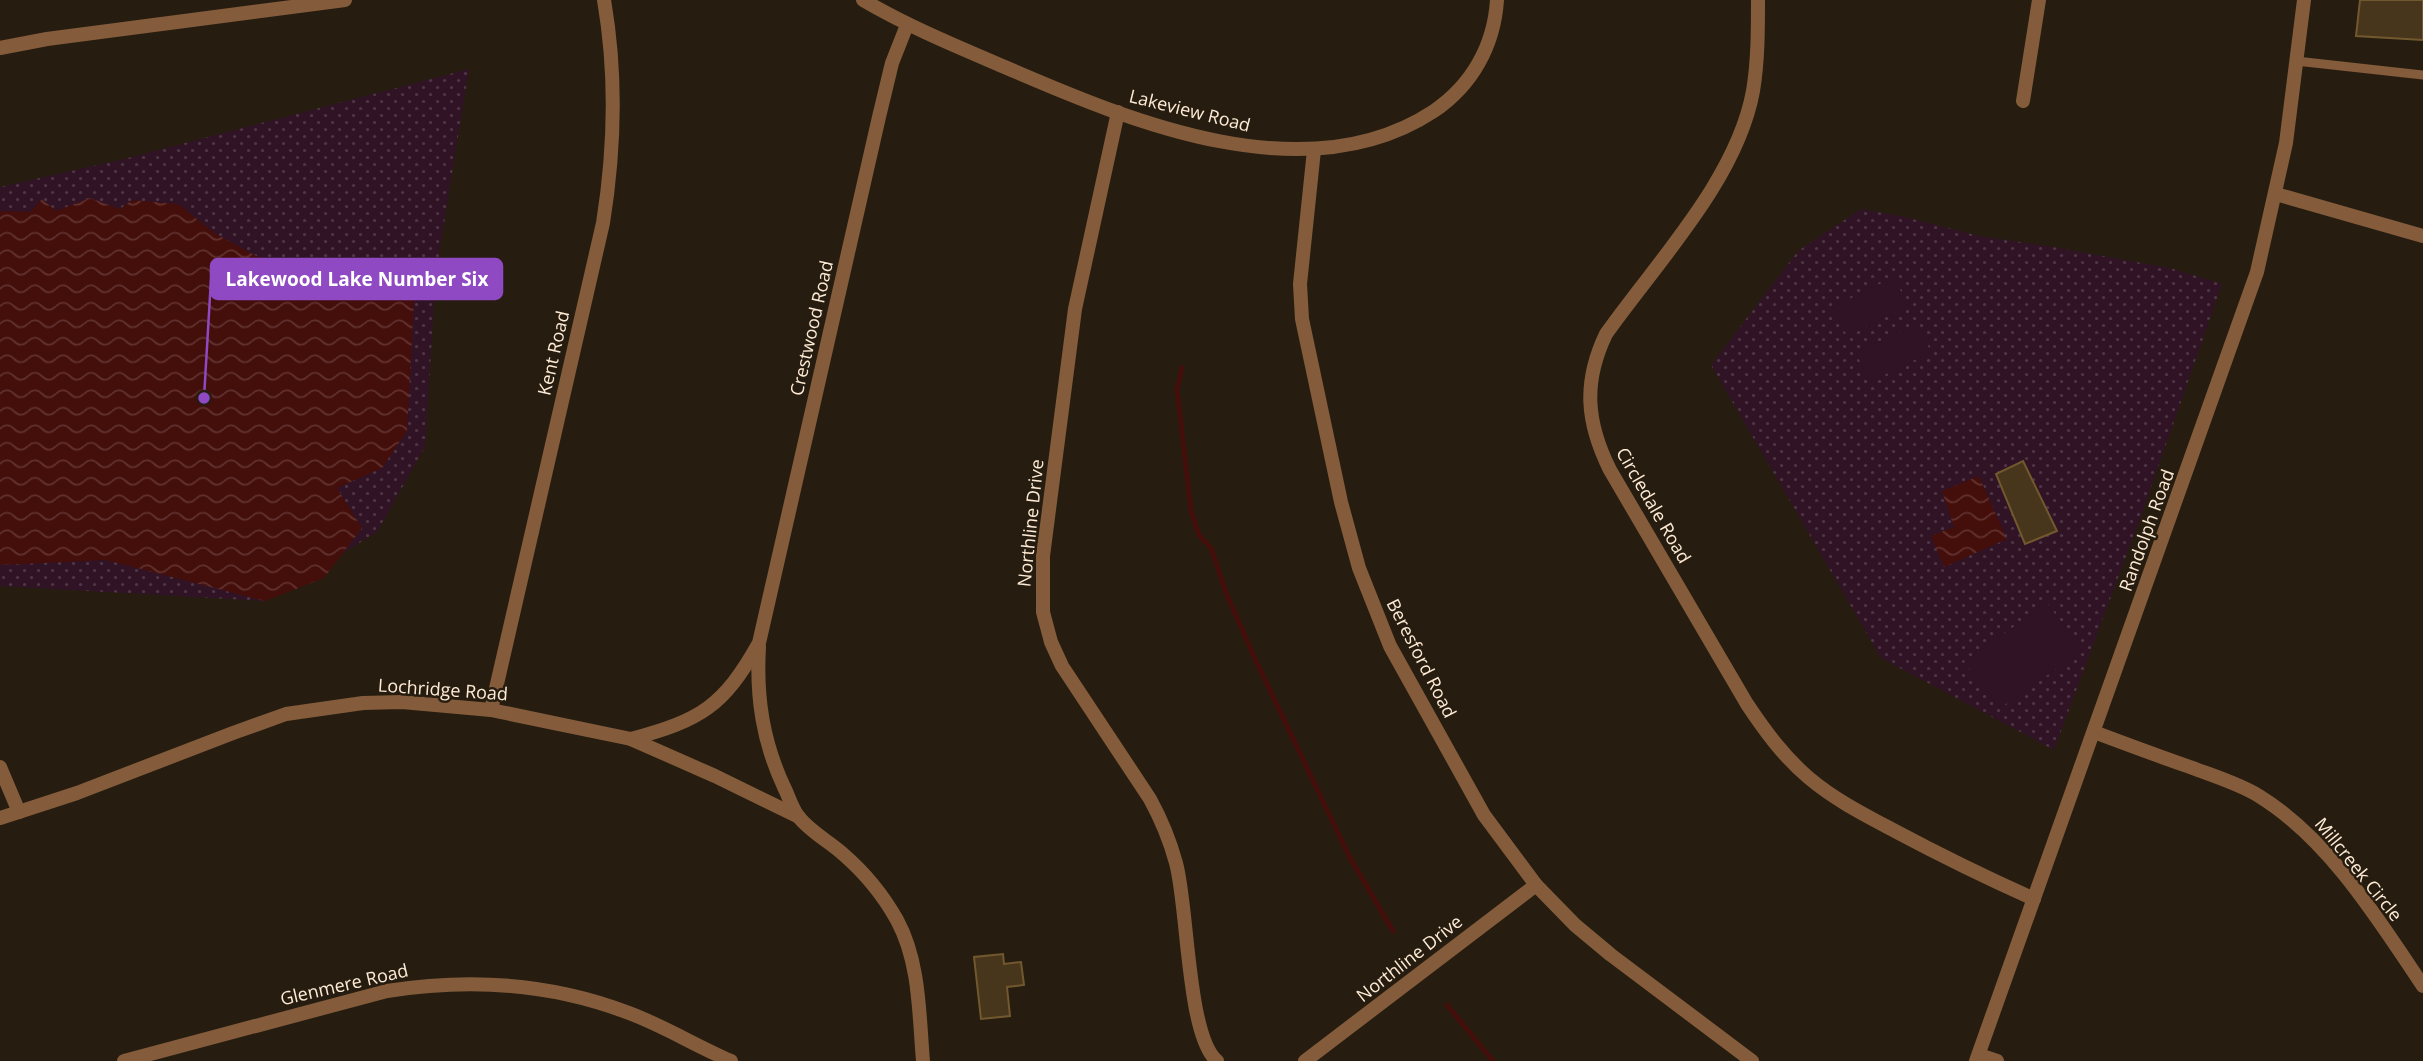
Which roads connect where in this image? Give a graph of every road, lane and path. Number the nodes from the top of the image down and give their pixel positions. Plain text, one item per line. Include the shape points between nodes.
1 (345, 0) edge
2 (604, 0) edge
3 (863, 0) edge
4 (1497, 0) edge
5 (1758, 0) edge
6 (2039, 0) edge
7 (2304, 0) edge
8 (907, 25) junction
9 (0, 48) edge
10 (2296, 61) junction
11 (2423, 75) edge
12 (2023, 101) dead end
13 (1118, 112) junction
14 (1314, 150) junction
15 (2276, 194) junction
16 (2423, 236) edge
17 (759, 643) junction
18 (491, 710) junction
19 (2094, 732) junction
20 (631, 739) junction
21 (0, 767) edge
22 (19, 812) junction
23 (799, 817) junction
24 (0, 818) edge
25 (1535, 885) junction
26 (2034, 899) junction
27 (2423, 986) edge
28 (1200, 1032) junction
29 (1978, 1058) edge
30 (124, 1061) edge
31 (731, 1061) edge
32 (923, 1061) edge
33 (1203, 1061) edge
34 (1217, 1061) edge
35 (1305, 1061) edge
36 (1752, 1061) edge
37 (1997, 1061) edge

1 - 9 street
2 - 18 street, Kent Road via 614,77 611,172 603,223
3 - 8 street, Lakeview Road
4 - 14 street, Lakeview Road via 1496,21 1482,60 1443,105 1380,137
5 - 26 street, Circledale Road via 1752,92 1735,148 1718,180 1597,351 1591,375 1596,437 1747,704 1788,758 1845,804
6 - 12 street
7 - 10 street, Randolph Road
8 - 13 street, Lakeview Road
8 - 17 street, Crestwood Road via 879,117
10 - 11 lane
10 - 15 street, Randolph Road
13 - 14 street, Lakeview Road via 1211,139 1270,149
13 - 28 street, Northline Drive via 1075,309 1043,556 1042,612 1062,666 1161,819 1177,865
14 - 25 street, Beresford Road via 1300,284 1302,319 1359,568 1385,635 1443,742 1484,815
15 - 16 street
15 - 19 street, Randolph Road via 2257,272
17 - 20 street, Crestwood Road via 735,683 716,702 696,717
17 - 23 street, Crestwood Road via 759,706 765,740
18 - 20 street, Lochridge Road
18 - 22 street, Lochridge Road via 402,702 286,714
19 - 26 street, Randolph Road
19 - 27 street, Millcreek Circle via 2231,782 2282,812 2336,865
20 - 23 street, Lochridge Road
21 - 22 street
22 - 24 street, Lochridge Road
23 - 32 street, Crestwood Road via 866,876 898,922 915,976
25 - 35 street, Northline Drive
25 - 36 street, Beresford Road via 1611,955
26 - 29 street, Randolph Road
28 - 33 street, Northline Drive
28 - 34 street, Northline Drive
29 - 37 street
30 - 31 street, Glenmere Road via 387,991 458,983 539,988 596,1001

